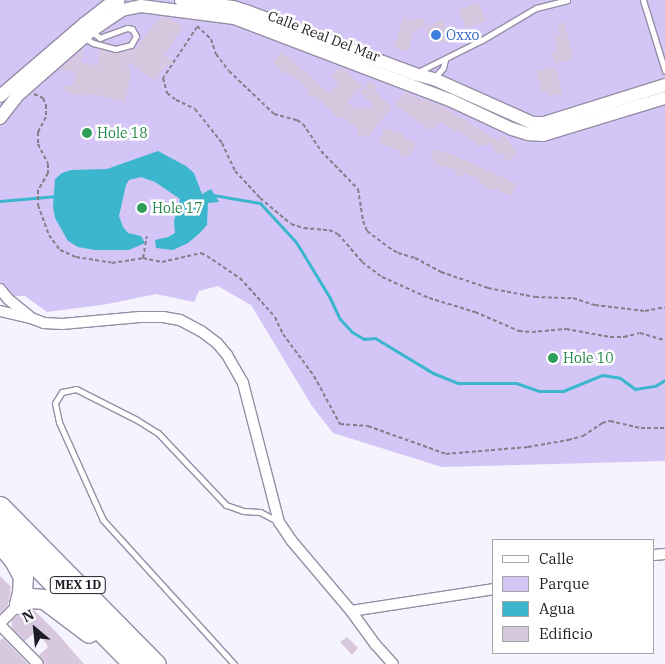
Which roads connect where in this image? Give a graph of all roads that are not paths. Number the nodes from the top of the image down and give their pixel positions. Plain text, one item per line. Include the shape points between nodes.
1 (119, 0) edge
2 (181, 0) edge
3 (567, 0) edge
4 (643, 0) edge
5 (204, 8) junction
6 (84, 30) junction
7 (109, 36) junction
8 (110, 48) junction
9 (444, 60) junction
10 (665, 71) edge
11 (413, 79) junction
12 (434, 79) junction
13 (665, 85) edge
14 (452, 94) junction
15 (0, 96) edge
16 (665, 98) edge
17 (597, 106) junction
18 (0, 118) edge
19 (599, 119) junction
20 (0, 289) edge
21 (8, 299) junction
22 (0, 311) edge
23 (31, 318) junction
24 (0, 506) edge
25 (279, 522) junction
26 (0, 529) edge
27 (0, 543) edge
28 (492, 589) edge
29 (19, 604) junction
30 (352, 611) junction
31 (0, 624) edge
32 (38, 664) edge
33 (129, 664) edge
34 (134, 664) edge
35 (156, 664) edge
36 (234, 664) edge
37 (393, 664) edge

1 - 6 street, Calle Real Del Mar
2 - 5 street, Calle Real Del Mar
3 - 9 lane via 536,8
4 - 10 lane
5 - 6 street, Calle Real Del Mar via 131,7
5 - 11 street, Calle Real Del Mar via 249,12
6 - 7 lane via 100,38
6 - 8 lane via 93,43
6 - 15 street, Calle Real Del Mar
6 - 18 street, Calle Real Del Mar via 7,106
7 - 8 lane
7 - 8 lane via 127,28 132,29 136,36 131,45
9 - 11 lane via 435,62
9 - 12 lane via 443,68
11 - 12 street, Calle Real Del Mar
11 - 14 street, Calle Real Del Mar
12 - 14 street, Calle Real Del Mar
13 - 17 street, Calle Real Del Mar
14 - 17 street, Calle Real Del Mar via 533,123 544,123
14 - 19 street, Calle Real Del Mar via 528,134 542,135
16 - 19 street, Calle Real Del Mar
17 - 19 street
20 - 21 street
21 - 22 street
21 - 23 street
22 - 23 street
23 - 25 street via 62,324 163,317 180,320 217,343 243,383
24 - 35 highway, MEX 1D
25 - 30 street
25 - 36 lane via 260,512 243,511 226,504 158,433 112,407 76,389 62,392 55,403 59,422 103,520
26 - 34 highway, MEX 1D
27 - 29 highway via 22,574
28 - 30 street
29 - 31 street
29 - 33 highway via 38,597 53,604
30 - 37 street via 374,644
31 - 32 street

